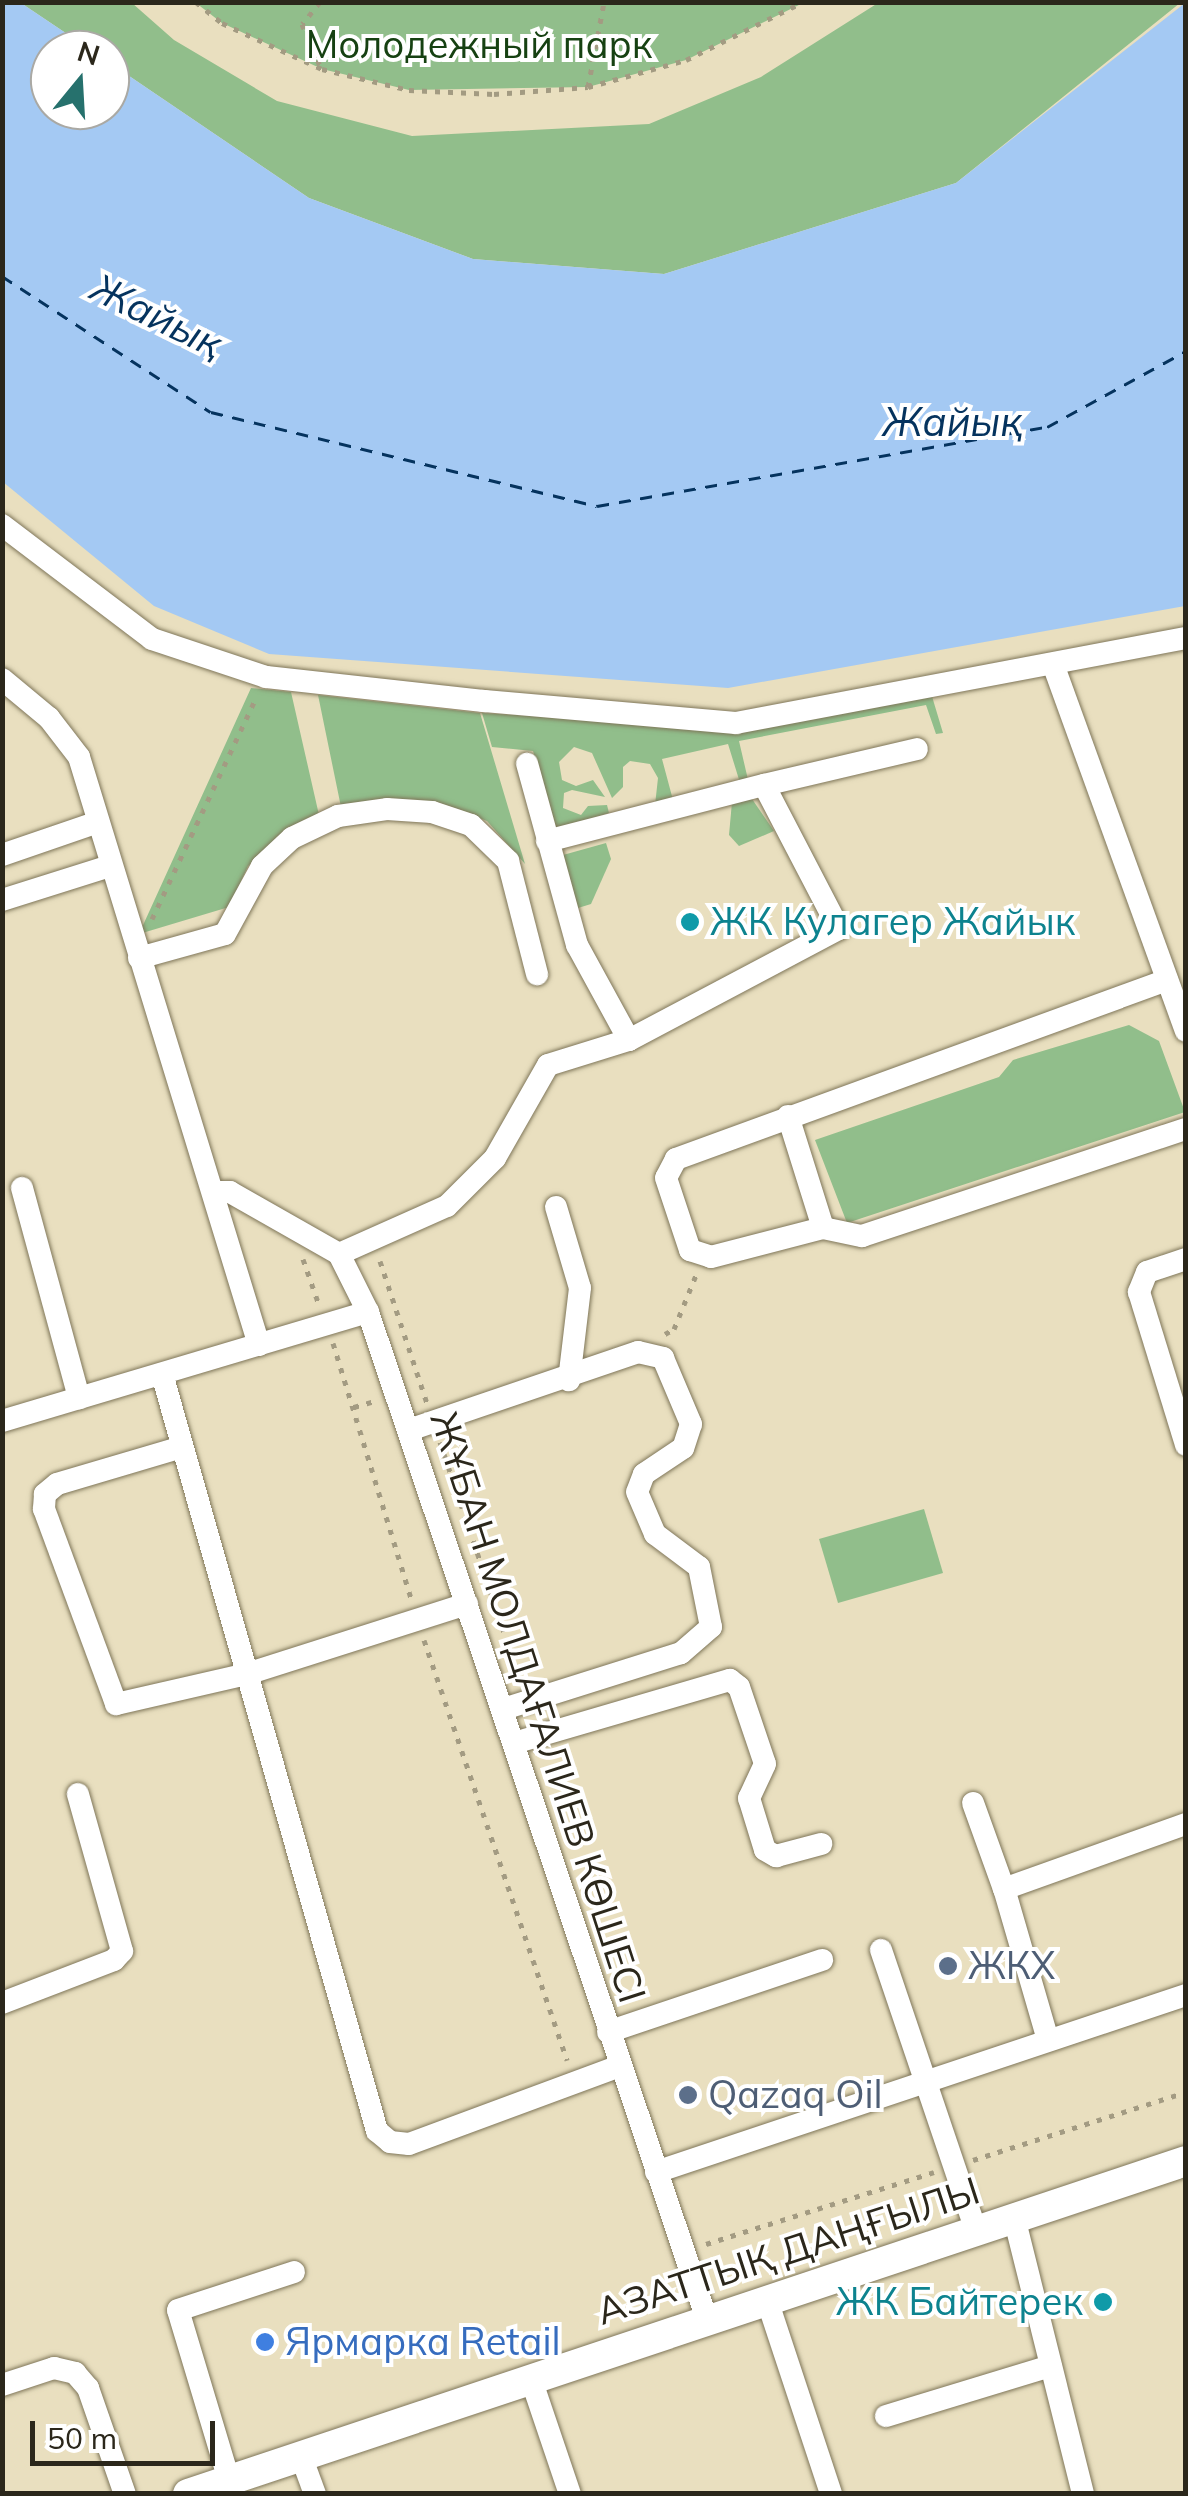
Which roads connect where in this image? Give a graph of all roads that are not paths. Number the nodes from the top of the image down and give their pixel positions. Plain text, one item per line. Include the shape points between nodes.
1 (2, 525) edge
2 (1186, 638) edge
3 (1053, 664) junction
4 (2, 679) edge
5 (918, 749) dead end
6 (527, 764) dead end
7 (764, 786) junction
8 (98, 822) junction
9 (548, 841) junction
10 (2, 855) edge
11 (110, 866) junction
12 (2, 900) edge
13 (140, 958) junction
14 (537, 974) dead end
15 (1168, 980) junction
16 (1186, 1032) edge
17 (629, 1040) junction
18 (788, 1116) junction
19 (1186, 1128) edge
20 (22, 1188) dead end
21 (214, 1192) junction
22 (556, 1207) dead end
23 (823, 1228) junction
24 (339, 1254) junction
25 (1186, 1258) edge
26 (368, 1312) junction
27 (259, 1345) junction
28 (162, 1374) junction
29 (569, 1380) junction
30 (80, 1398) junction
31 (2, 1421) edge
32 (409, 1430) junction
33 (1186, 1445) edge
34 (182, 1447) junction
35 (467, 1604) junction
36 (247, 1674) junction
37 (503, 1709) junction
38 (514, 1742) junction
39 (78, 1794) dead end
40 (973, 1803) dead end
41 (1186, 1824) edge
42 (820, 1844) dead end
43 (1004, 1889) junction
44 (882, 1950) dead end
45 (822, 1960) dead end
46 (1186, 1995) edge
47 (2, 2003) edge
48 (608, 2032) junction
49 (1048, 2040) junction
50 (620, 2066) junction
51 (926, 2082) junction
52 (1186, 2161) edge
53 (656, 2172) junction
54 (1014, 2218) junction
55 (976, 2230) junction
56 (294, 2272) dead end
57 (767, 2300) junction
58 (708, 2320) junction
59 (1051, 2366) junction
60 (531, 2379) junction
61 (2, 2385) edge
62 (886, 2416) dead end
63 (301, 2456) junction
64 (228, 2480) junction
65 (125, 2494) edge
66 (188, 2494) edge
67 (315, 2494) edge
68 (570, 2494) edge
69 (832, 2494) edge
70 (1083, 2494) edge

1 - 3 street via 152,639 266,678 736,723
2 - 3 street
3 - 15 street
4 - 8 street via 66,736
5 - 7 street
6 - 9 street
7 - 9 street
7 - 17 street via 838,929
8 - 10 street
8 - 11 street
9 - 17 street via 577,946
11 - 12 street
11 - 13 street
13 - 14 street via 224,934 262,866 292,838 338,816 387,809 432,812 471,826 508,861
13 - 21 street
15 - 16 street
15 - 18 street
17 - 24 street via 548,1064 495,1158 447,1206
18 - 23 street
18 - 23 street via 668,1167 666,1178 699,1256
19 - 23 street via 862,1236
20 - 30 street
21 - 24 street via 230,1192 289,1221
21 - 27 street
22 - 29 street via 580,1288
24 - 26 street, ЖҰБАН МОЛДАҒАЛИЕВ КӨШЕСІ
25 - 33 street via 1147,1272 1139,1292
26 - 27 street
26 - 32 street, ЖҰБАН МОЛДАҒАЛИЕВ КӨШЕСІ
27 - 28 street
28 - 30 street
28 - 34 street
29 - 32 street
29 - 37 street via 638,1352 663,1358 691,1424 682,1448 644,1474 637,1492 655,1534 699,1568 711,1627 681,1652
30 - 31 street
32 - 35 street, ЖҰБАН МОЛДАҒАЛИЕВ КӨШЕСІ
34 - 36 street
34 - 36 street via 56,1484 45,1494 44,1509 116,1704
35 - 36 street
35 - 37 street, ЖҰБАН МОЛДАҒАЛИЕВ КӨШЕСІ
36 - 50 street via 378,2130 390,2142 409,2144
37 - 38 street, ЖҰБАН МОЛДАҒАЛИЕВ КӨШЕСІ
38 - 42 street via 730,1680 739,1687 763,1758 749,1798 765,1850 776,1856
38 - 48 street, ЖҰБАН МОЛДАҒАЛИЕВ КӨШЕСІ
39 - 47 street via 122,1951 114,1960
40 - 43 street
41 - 43 street
43 - 49 street
44 - 51 street
45 - 48 street
46 - 49 street
48 - 50 street, ЖҰБАН МОЛДАҒАЛИЕВ КӨШЕСІ
49 - 51 street
50 - 53 street, ЖҰБАН МОЛДАҒАЛИЕВ КӨШЕСІ
51 - 53 street
51 - 55 street
52 - 54 main road, АЗАТТЫҚ ДАҢҒЫЛЫ
53 - 58 street, ЖҰБАН МОЛДАҒАЛИЕВ КӨШЕСІ
54 - 55 main road, АЗАТТЫҚ ДАҢҒЫЛЫ
54 - 59 street
55 - 57 main road, АЗАТТЫҚ ДАҢҒЫЛЫ
56 - 64 street via 178,2310
57 - 58 main road, АЗАТТЫҚ ДАҢҒЫЛЫ
57 - 69 street
58 - 60 main road, АЗАТТЫҚ ДАҢҒЫЛЫ
59 - 62 street
59 - 70 street
60 - 63 main road, АЗАТТЫҚ ДАҢҒЫЛЫ
60 - 68 street
61 - 65 street via 54,2368 75,2374 88,2388
63 - 64 main road, АЗАТТЫҚ ДАҢҒЫЛЫ
63 - 67 street
64 - 66 main road, АЗАТТЫҚ ДАҢҒЫЛЫ

